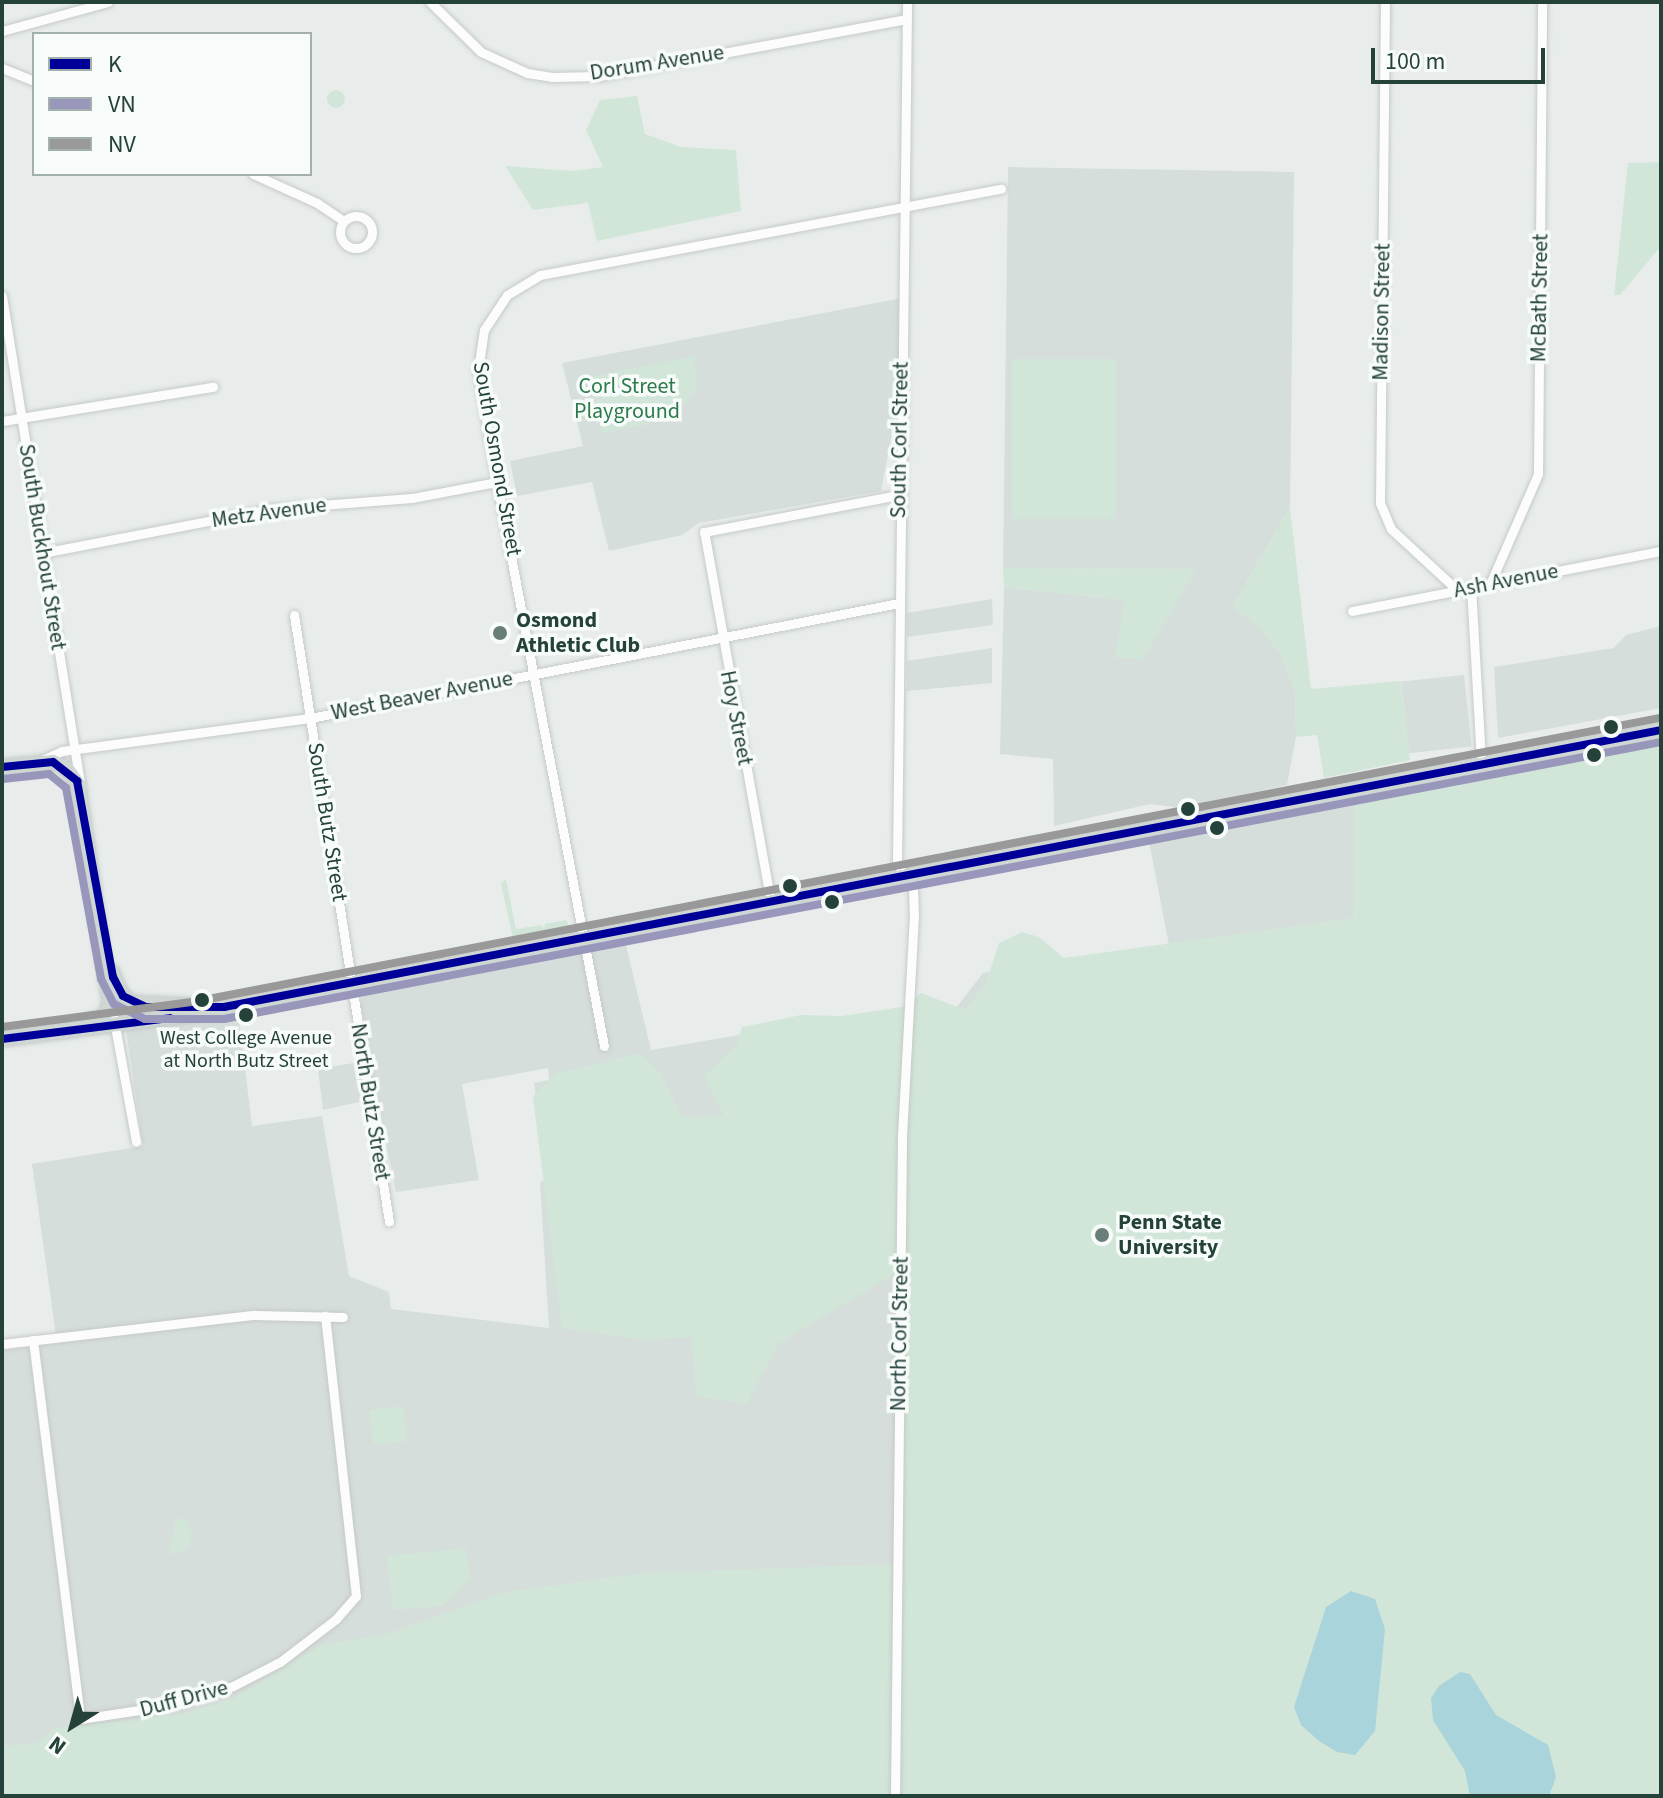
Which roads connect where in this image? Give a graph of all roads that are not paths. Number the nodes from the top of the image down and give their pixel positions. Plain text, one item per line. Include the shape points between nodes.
1 (108, 2) edge
2 (430, 2) edge
3 (907, 2) edge
4 (1385, 2) edge
5 (1542, 2) edge
6 (907, 19) junction
7 (2, 31) edge
8 (2, 68) edge
9 (32, 80) edge
10 (257, 176) edge
11 (1001, 189) dead end
12 (904, 204) junction
13 (344, 221) dead end
14 (2, 296) edge
15 (213, 387) dead end
16 (22, 418) junction
17 (2, 421) edge
18 (497, 482) junction
19 (898, 495) junction
20 (1661, 551) edge
21 (42, 553) junction
22 (1490, 584) junction
23 (1471, 587) junction
24 (1457, 590) junction
25 (899, 603) junction
26 (1352, 611) dead end
27 (294, 615) dead end
28 (721, 636) junction
29 (534, 673) junction
30 (310, 718) junction
31 (1661, 730) edge
32 (76, 752) junction
33 (38, 761) junction
34 (1481, 763) junction
35 (2, 767) edge
36 (64, 767) joint
37 (81, 798) junction
38 (904, 875) junction
39 (94, 882) junction
40 (771, 903) junction
41 (586, 940) junction
42 (351, 982) junction
43 (110, 1004) junction
44 (224, 1007) junction
45 (116, 1025) junction
46 (19, 1037) junction
47 (2, 1039) edge
48 (604, 1046) dead end
49 (136, 1142) dead end
50 (389, 1222) dead end
51 (325, 1316) junction
52 (343, 1317) dead end
53 (33, 1340) junction
54 (2, 1344) edge
55 (895, 1796) edge

1 - 7 street
2 - 6 street, Dorum Avenue via 481,52 527,73 552,77 599,76
3 - 6 street, South Corl Street
4 - 24 street, Madison Street via 1380,503 1397,536
5 - 22 street, McBath Street via 1538,474
6 - 12 street, South Corl Street
8 - 9 street
10 - 13 street
11 - 12 street, South Osmond Street
12 - 18 street, South Osmond Street via 561,269 524,282 493,312 478,351
12 - 19 street, South Corl Street
14 - 16 street, South Buckhout Street
15 - 16 street
16 - 17 street
16 - 21 street, South Buckhout Street
18 - 21 street, Metz Avenue via 412,498 270,509
18 - 29 street, South Osmond Street
19 - 25 street, South Corl Street
19 - 28 street, Hoy Street via 704,532
20 - 22 street, Ash Avenue
21 - 32 street, South Buckhout Street
22 - 23 street, Ash Avenue
23 - 24 street, Ash Avenue
23 - 34 street
24 - 26 street, Ash Avenue
25 - 28 street, West Beaver Avenue
25 - 38 street, South Corl Street via 897,863
27 - 30 street, South Butz Street
28 - 29 street, West Beaver Avenue
28 - 40 street, Hoy Street
29 - 30 street, West Beaver Avenue
29 - 41 street, South Osmond Street
30 - 32 street, West Beaver Avenue
30 - 42 street, South Butz Street
31 - 34 main road
32 - 33 street, West Beaver Avenue via 62,751
32 - 37 street, South Buckhout Street
33 - 35 main road, West Beaver Avenue
33 - 36 main road, West Beaver Avenue
34 - 38 main road
36 - 37 main road, South Buckhout Street via 77,781
37 - 39 main road, South Buckhout Street
38 - 40 main road
38 - 55 street, North Corl Street via 913,888 914,917 903,1103
39 - 43 main road
39 - 44 main road via 113,977 123,996 146,1007
40 - 41 main road
41 - 42 main road
41 - 48 street, South Osmond Street
42 - 44 main road
42 - 50 street, North Butz Street
43 - 45 street
43 - 46 main road via 103,1018
44 - 45 main road
45 - 46 main road
45 - 49 street
46 - 47 main road
51 - 52 street
51 - 53 street via 254,1315
51 - 53 street, Duff Drive via 356,1596 314,1637 244,1681 179,1704 80,1719
53 - 54 street

